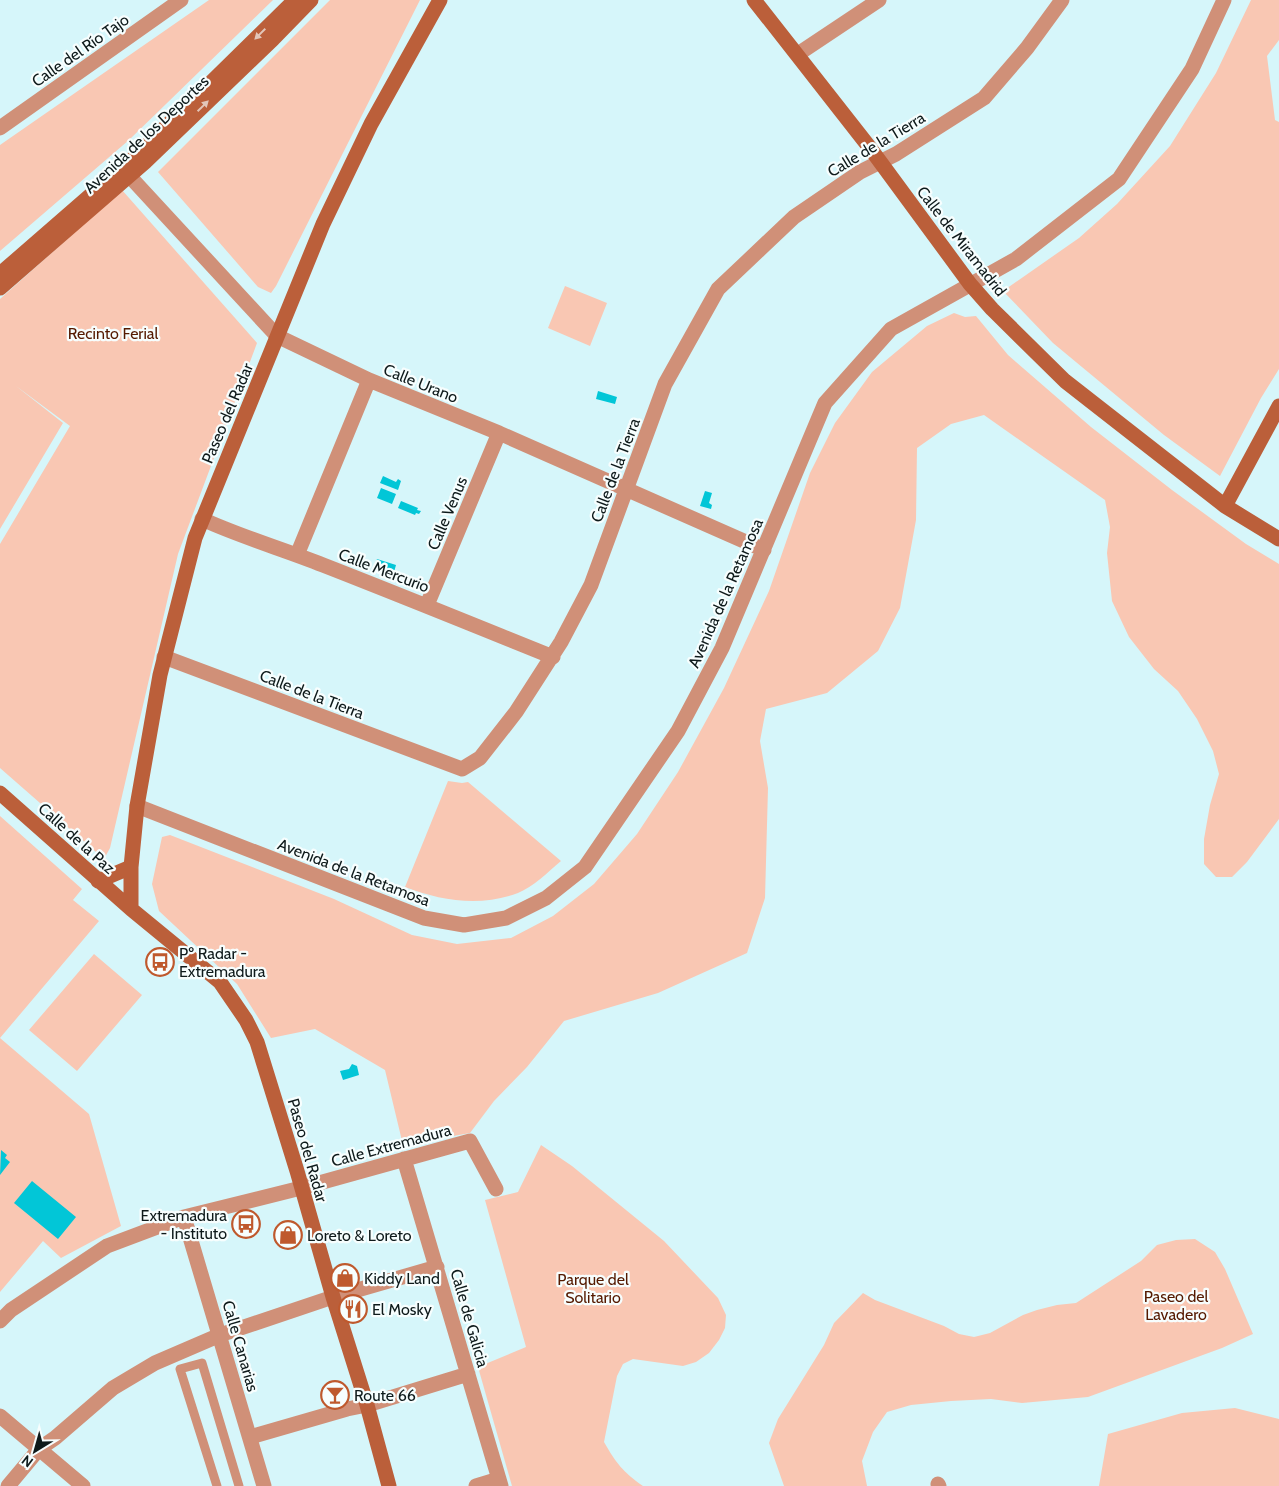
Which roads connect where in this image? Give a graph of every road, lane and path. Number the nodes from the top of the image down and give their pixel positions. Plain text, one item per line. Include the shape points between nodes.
1 (180, 0) edge
2 (295, 0) edge
3 (311, 0) edge
4 (440, 0) edge
5 (754, 0) edge
6 (879, 0) edge
7 (1062, 0) edge
8 (1224, 0) edge
9 (798, 54) junction
10 (0, 128) edge
11 (879, 162) junction
12 (126, 172) junction
13 (0, 274) edge
14 (970, 284) junction
15 (0, 288) edge
16 (277, 336) junction
17 (368, 380) junction
18 (1279, 406) edge
19 (499, 433) junction
20 (626, 491) junction
21 (1225, 506) junction
22 (202, 519) junction
23 (1279, 539) edge
24 (764, 550) junction
25 (297, 555) junction
26 (427, 605) junction
27 (164, 657) junction
28 (553, 657) junction
29 (0, 793) edge
30 (137, 806) junction
31 (131, 867) junction
32 (98, 881) junction
33 (131, 909) junction
34 (404, 1160) junction
35 (301, 1188) junction
36 (496, 1189) dead end
37 (184, 1217) junction
38 (437, 1267) junction
39 (333, 1297) junction
40 (0, 1321) edge
41 (220, 1335) junction
42 (468, 1374) junction
43 (367, 1405) junction
44 (0, 1416) edge
45 (250, 1437) junction
46 (39, 1449) junction
47 (500, 1483) edge
48 (8, 1486) edge
49 (83, 1486) edge
50 (217, 1486) edge
51 (239, 1486) edge
52 (264, 1486) edge
53 (389, 1486) edge
54 (476, 1486) edge

1 - 10 street, Calle del Río Tajo
2 -> 12 street, Avenida de los Deportes
12 -> 3 street, Avenida de los Deportes via 273,39
4 - 16 street, Paseo del Radar via 371,124 323,224
5 - 9 street, Calle de Miramadrid
6 - 9 street
7 - 11 street, Calle de la Tierra via 1027,48 984,98
8 - 14 street, Avenida de la Retamosa via 1192,70 1119,179 1016,259
9 - 11 street, Calle de Miramadrid
11 - 14 street, Calle de Miramadrid
11 - 20 street, Calle de la Tierra via 794,217 718,288 665,384
12 - 13 street, Avenida de los Deportes
12 - 15 street, Avenida de los Deportes
12 - 16 street, Calle Urano
14 - 21 street, Calle de Miramadrid via 1065,381
14 - 24 street, Avenida de la Retamosa via 891,329 825,402
16 - 17 street, Calle Urano
16 - 22 street, Paseo del Radar
17 - 19 street, Calle Urano
17 - 25 street
18 - 21 street
19 - 20 street, Calle Urano
19 - 26 street, Calle Venus
20 - 24 street, Calle Urano
20 - 28 street, Calle de la Tierra via 591,586
21 - 23 street, Calle de Miramadrid
22 - 25 street, Calle Mercurio
22 - 27 street, Paseo del Radar
24 - 30 street, Avenida de la Retamosa via 722,648 678,731 591,859 546,898 506,918 464,925 424,918
25 - 26 street, Calle Mercurio
26 - 28 street, Calle Mercurio
27 - 28 street, Calle de la Tierra via 462,769 480,758
27 - 30 street, Paseo del Radar
29 - 32 street, Calle de la Paz
30 - 31 street, Paseo del Radar
31 - 32 street
31 - 33 street, Paseo del Radar
32 - 33 street, Calle de la Paz
33 - 35 street, Paseo del Radar via 220,982 246,1020 257,1042
34 - 35 street, Calle Extremadura
34 - 36 street, Calle Extremadura via 470,1141
34 - 38 street, Calle de Galicia
35 - 37 street, Calle Extremadura
35 - 39 street, Paseo del Radar
37 - 40 street, Calle Extremadura via 107,1246 11,1310
37 - 41 street, Calle Canarias
38 - 39 street
38 - 42 street, Calle de Galicia
39 - 41 street
39 - 43 street, Paseo del Radar
41 - 45 street, Calle Canarias
41 - 46 street via 155,1363 113,1388
42 - 43 street
42 - 47 street, Calle de Galicia
43 - 45 street
43 - 53 street, Paseo del Radar
44 - 46 street
45 - 52 street, Calle Canarias
46 - 48 street
46 - 49 street
47 - 54 street
50 - 51 lane via 180,1369 202,1363

